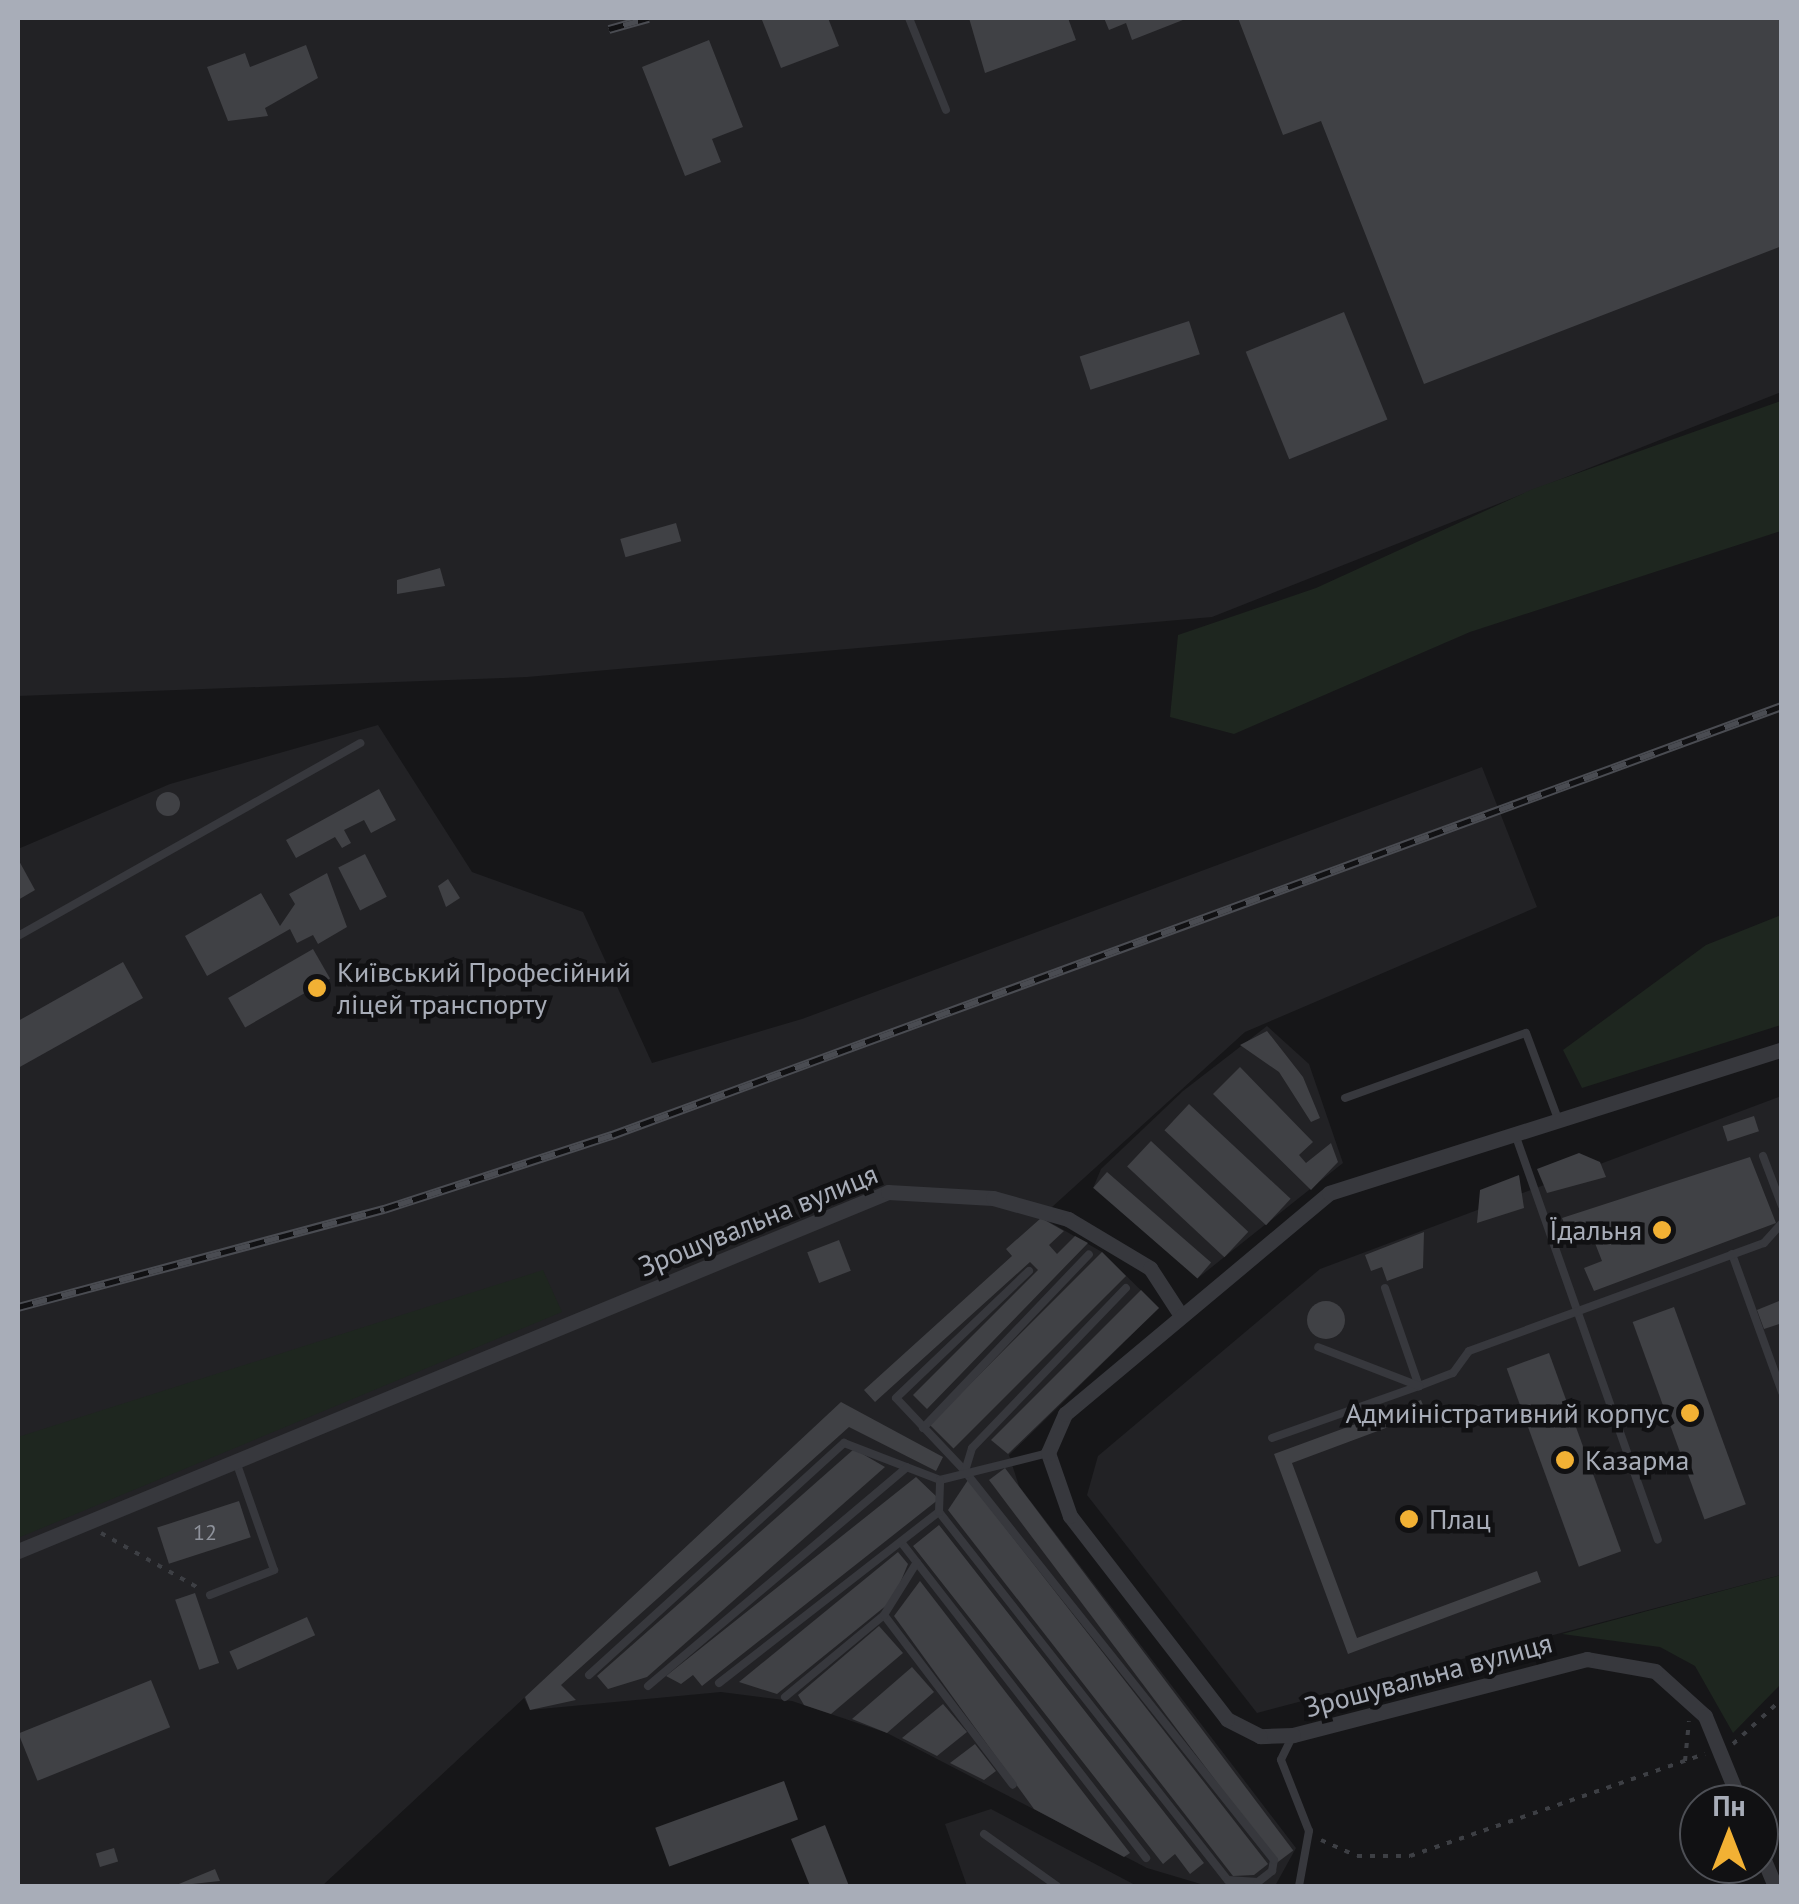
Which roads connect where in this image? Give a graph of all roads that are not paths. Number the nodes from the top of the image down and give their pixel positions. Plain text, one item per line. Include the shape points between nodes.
1 (908, 18) edge
2 (946, 110) dead end
3 (360, 743) dead end
4 (18, 936) edge
5 (1782, 1049) edge
6 (1345, 1098) dead end
7 (1558, 1119) junction
8 (1514, 1132) junction
9 (1763, 1156) dead end
10 (1782, 1206) edge
11 (1782, 1224) edge
12 (1089, 1254) dead end
13 (1732, 1254) junction
14 (1029, 1271) dead end
15 (1126, 1288) dead end
16 (1385, 1288) dead end
17 (1578, 1311) junction
18 (1180, 1314) junction
19 (1318, 1347) dead end
20 (1419, 1386) junction
21 (1782, 1392) edge
22 (923, 1428) junction
23 (1272, 1438) dead end
24 (1048, 1453) junction
25 (238, 1467) junction
26 (906, 1467) junction
27 (965, 1470) junction
28 (940, 1480) junction
29 (939, 1512) junction
30 (1658, 1540) dead end
31 (901, 1542) junction
32 (18, 1551) edge
33 (917, 1562) junction
34 (210, 1595) road end
35 (884, 1615) junction
36 (589, 1674) dead end
37 (719, 1683) dead end
38 (648, 1686) dead end
39 (785, 1696) dead end
40 (1292, 1736) junction
41 (1733, 1784) edge
42 (1014, 1785) dead end
43 (984, 1834) dead end
44 (1146, 1858) dead end
45 (1058, 1886) edge
46 (1299, 1886) edge

1 - 2 lane
3 - 4 lane
5 - 7 street
6 - 7 lane via 1526,1033
7 - 8 street
8 - 17 lane
8 - 18 street via 1330,1192
9 - 10 lane
11 - 13 lane via 1764,1242
12 - 22 lane
13 - 17 lane
13 - 21 lane
14 - 22 lane via 896,1398
15 - 27 lane via 972,1448
16 - 20 lane
17 - 20 lane via 1469,1351 1453,1373
17 - 30 lane
18 - 24 street via 1065,1414
18 - 25 street, Зрошувальна вулиця via 1150,1268 1068,1219 992,1198 888,1192
19 - 20 lane
20 - 23 lane
22 - 27 lane
24 - 27 lane
24 - 40 street, Зрошувальна вулиця via 1070,1516 1228,1720 1260,1736
25 - 32 street, Зрошувальна вулиця
25 - 34 lane via 274,1570
26 - 28 lane
26 - 36 lane via 844,1444
26 - 38 lane
27 - 28 lane
27 - 29 lane via 1274,1860 1272,1871 1258,1882 1228,1880
28 - 29 lane
29 - 31 lane
31 - 33 lane
31 - 37 lane
33 - 35 lane
33 - 44 lane
35 - 39 lane
35 - 42 lane
40 - 41 street, Зрошувальна вулиця, bridge via 1587,1659 1655,1671 1704,1716
40 - 46 lane via 1281,1760 1309,1831
43 - 45 lane

